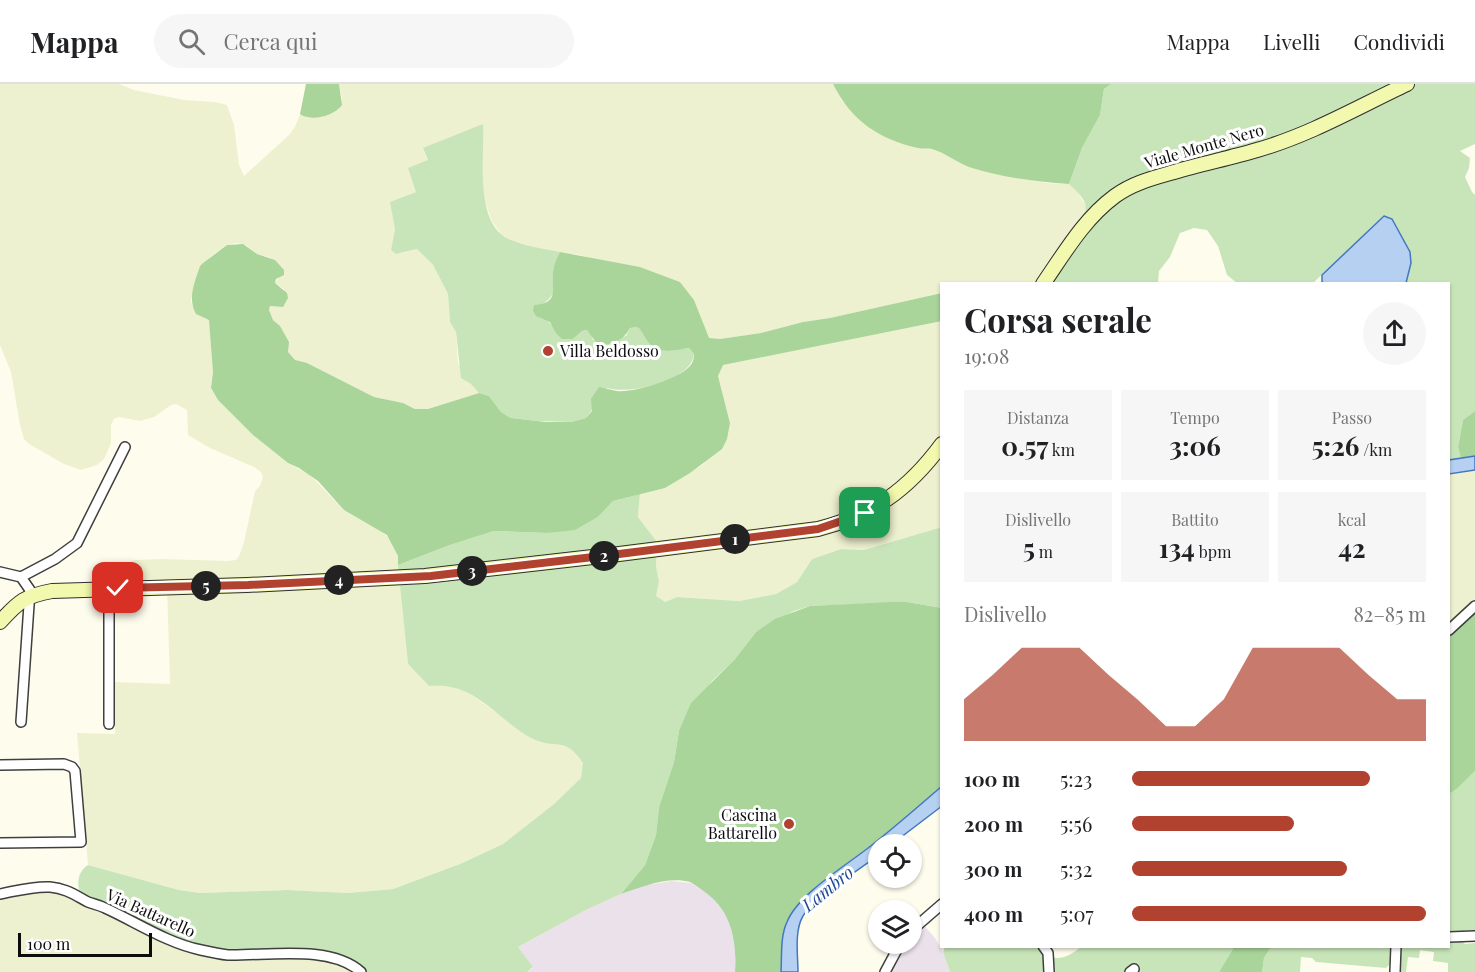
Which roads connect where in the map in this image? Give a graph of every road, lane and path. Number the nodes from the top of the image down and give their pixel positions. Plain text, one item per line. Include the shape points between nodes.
1 (1407, 84) edge
2 (1044, 282) edge
3 (125, 447) dead end
4 (940, 447) edge
5 (0, 572) edge
6 (21, 577) junction
7 (113, 588) junction
8 (31, 595) junction
9 (1475, 606) edge
10 (0, 622) edge
11 (1450, 629) edge
12 (21, 722) dead end
13 (109, 724) dead end
14 (0, 765) edge
15 (0, 843) edge
16 (0, 894) edge
17 (940, 906) edge
18 (922, 921) edge
19 (1475, 936) edge
20 (1450, 937) edge
21 (1044, 948) edge
22 (1396, 948) edge
23 (895, 954) edge
24 (361, 972) edge
25 (885, 972) edge
26 (1049, 972) edge
27 (1395, 972) edge

1 - 2 street, Viale Monte Nero via 1293,138 1131,186 1101,207 1082,227
3 - 6 street via 77,543
4 - 7 street via 889,500 818,529 425,576
5 - 6 street
6 - 8 street
7 - 8 street
7 - 13 street
8 - 10 street
8 - 12 street
9 - 11 street
14 - 15 street via 72,767 81,842
16 - 24 street, Via Battarello via 51,887 70,891 195,949 225,955 302,953 331,957
17 - 18 street
19 - 20 street
21 - 26 street
22 - 27 street
23 - 25 street

